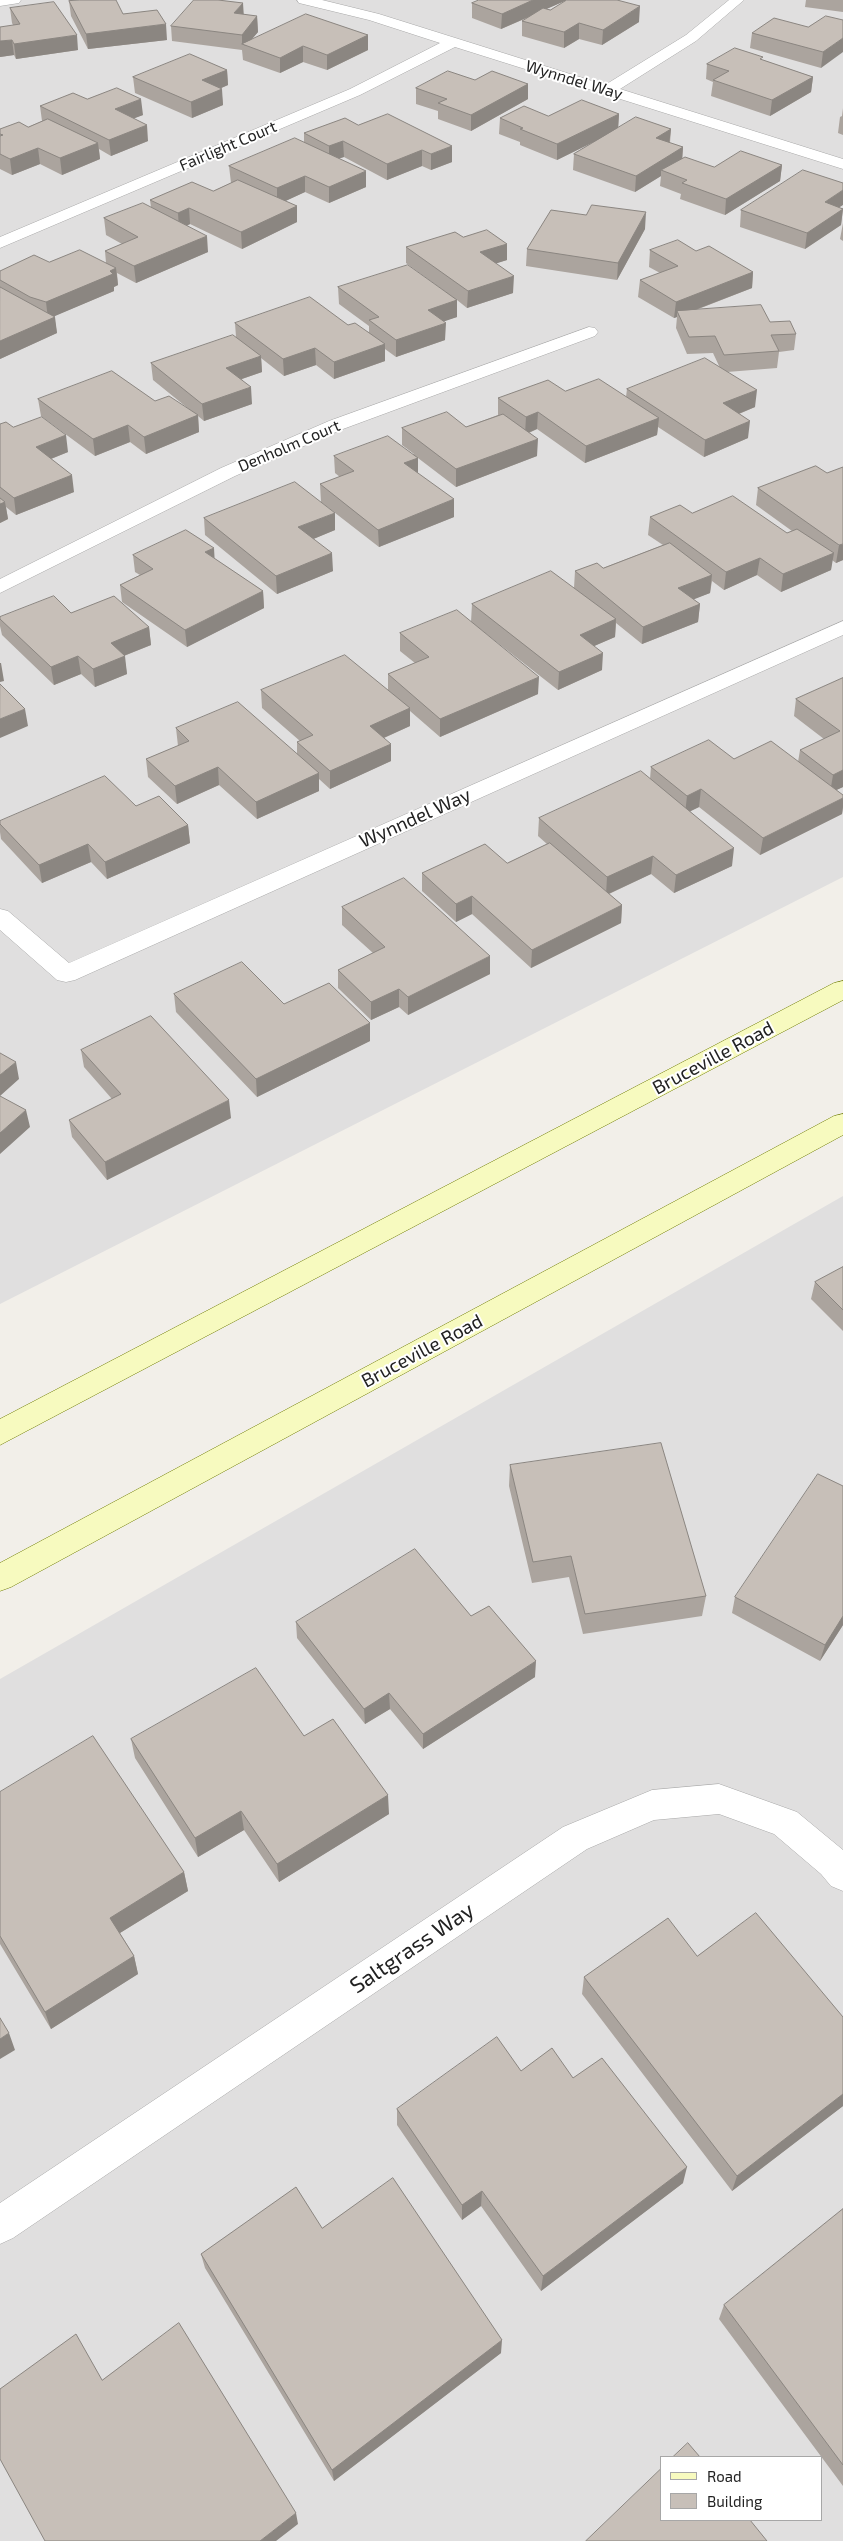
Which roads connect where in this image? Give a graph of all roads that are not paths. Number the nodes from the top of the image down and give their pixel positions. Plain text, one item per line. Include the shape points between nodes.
1 (14, 0) edge
2 (304, 0) edge
3 (737, 0) edge
4 (0, 2) edge
5 (453, 42) junction
6 (607, 90) junction
7 (843, 164) edge
8 (0, 243) edge
9 (588, 332) dead end
10 (0, 586) edge
11 (843, 627) edge
12 (0, 917) edge
13 (843, 990) edge
14 (843, 1123) edge
15 (0, 1434) edge
16 (0, 1578) edge
17 (843, 1874) edge
18 (0, 2225) edge

1 - 4 street
2 - 5 street, Wynndel Way
3 - 6 street via 681,47
5 - 6 street, Wynndel Way
5 - 8 street, Fairlight Court via 355,92
6 - 7 street, Wynndel Way
9 - 10 street, Denholm Court via 336,425 228,472
11 - 12 street, Wynndel Way via 66,974
13 - 15 main road, Bruceville Road
14 - 16 main road, Bruceville Road
17 - 18 street, Saltgrass Way via 785,1823 719,1799 652,1805 575,1838

